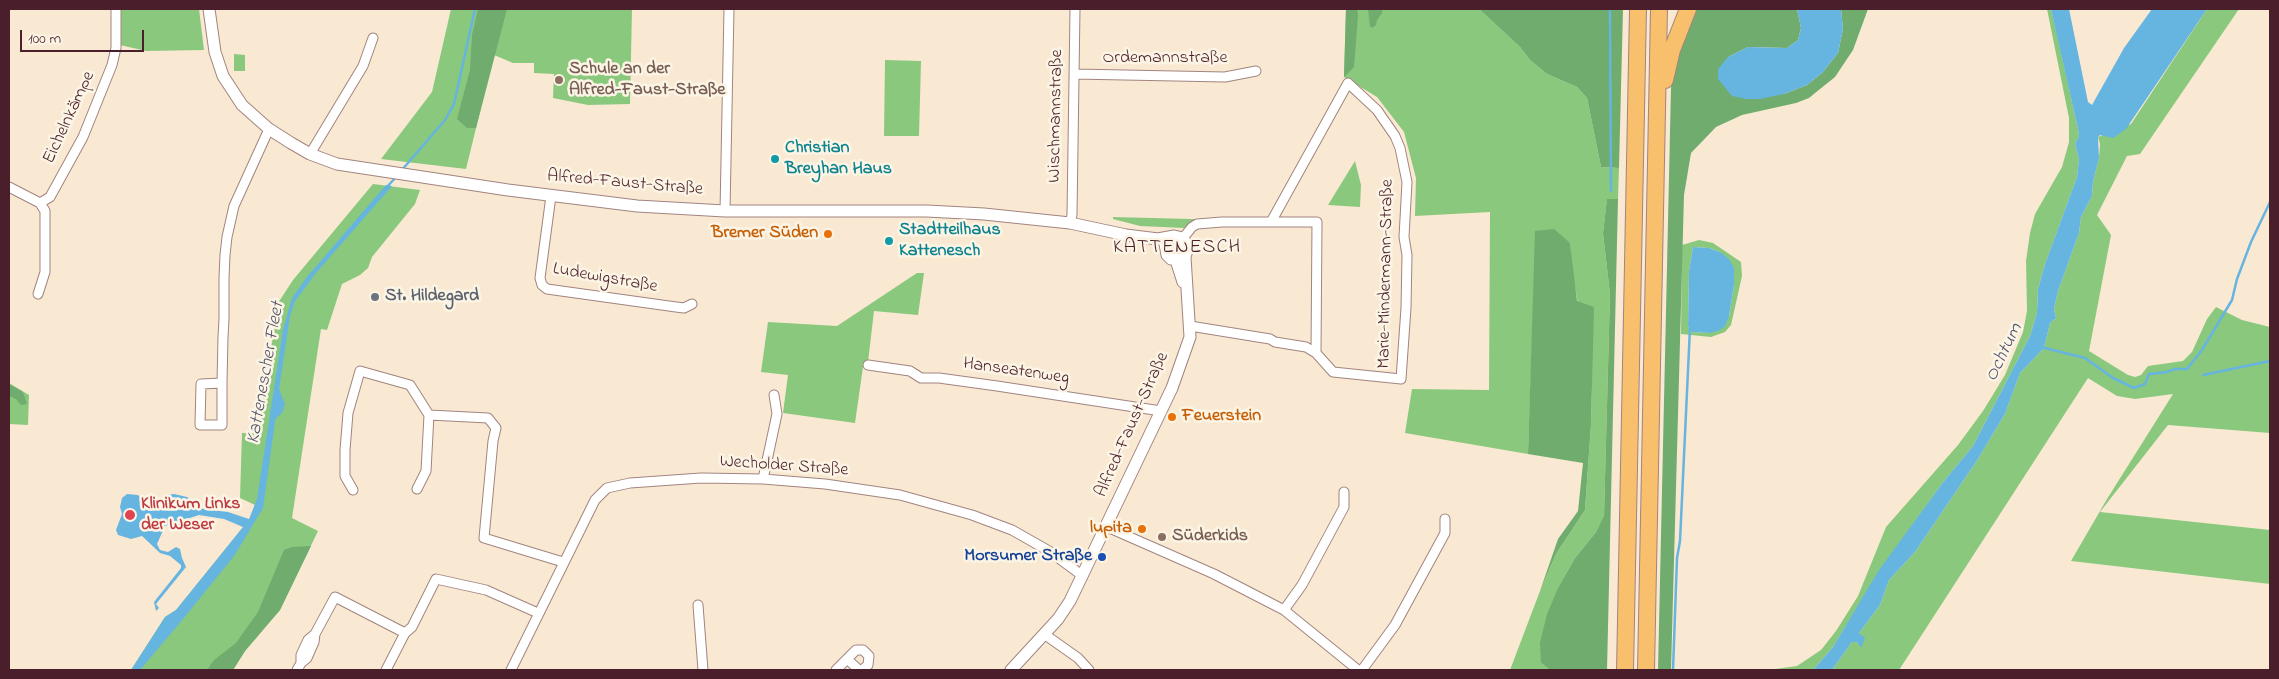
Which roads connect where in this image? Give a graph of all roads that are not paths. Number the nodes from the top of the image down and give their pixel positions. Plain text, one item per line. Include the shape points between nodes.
1 (116, 9) edge
2 (209, 9) edge
3 (729, 9) edge
4 (1075, 9) edge
5 (1638, 9) edge
6 (1659, 9) edge
7 (1688, 9) edge
8 (373, 38) dead end
9 (1256, 70) dead end
10 (1074, 74) junction
11 (1657, 114) junction
12 (269, 129) junction
13 (310, 154) junction
14 (9, 187) edge
15 (551, 196) junction
16 (40, 203) junction
17 (725, 211) junction
18 (1271, 222) junction
19 (1070, 223) junction
20 (1126, 235) junction
21 (1170, 238) junction
22 (1183, 238) junction
23 (1164, 249) junction
24 (1180, 258) junction
25 (38, 294) dead end
26 (692, 304) dead end
27 (1190, 326) junction
28 (1316, 352) junction
29 (868, 365) dead end
30 (222, 383) junction
31 (774, 395) dead end
32 (1161, 411) junction
33 (429, 415) junction
34 (763, 479) junction
35 (417, 489) dead end
36 (354, 490) dead end
37 (1344, 492) dead end
38 (1444, 519) dead end
39 (1107, 527) junction
40 (563, 562) junction
41 (1083, 576) junction
42 (698, 605) dead end
43 (1284, 610) junction
44 (538, 613) junction
45 (405, 633) junction
46 (1044, 634) junction
47 (847, 659) junction
48 (299, 666) edge
49 (387, 670) edge
50 (511, 670) edge
51 (703, 670) edge
52 (836, 670) edge
53 (860, 670) edge
54 (1010, 670) edge
55 (1089, 670) edge
56 (1360, 670) edge
57 (1625, 670) edge
58 (1646, 670) edge

1 - 16 street, Eichelnkämpe via 116,48 105,83 83,136 50,197
2 - 12 street, Alfred-Faust-Straße via 215,52 223,76 242,105
3 - 17 street
4 - 10 street, Wischmannstraße
5 - 57 highway
6 - 11 highway
7 - 11 highway via 1672,50
8 - 13 street via 362,66
9 - 10 street, Ordemannstraße via 1225,77
10 - 19 street, Wischmannstraße
11 - 58 highway
12 - 13 street, Alfred-Faust-Straße
12 - 30 street via 234,206 227,236
13 - 15 street, Alfred-Faust-Straße via 337,164
14 - 16 street
15 - 17 street, Alfred-Faust-Straße via 637,206
15 - 26 street, Ludewigstraße via 540,278 542,285 676,307
16 - 25 street via 46,211 45,272
17 - 19 street, Alfred-Faust-Straße via 927,211
18 - 22 street via 1197,224
18 - 28 street via 1317,222
18 - 28 street, Marie-Mindermann-Straße via 1348,83 1388,124 1405,165 1406,308 1401,379 1334,372
19 - 20 street, Alfred-Faust-Straße
20 - 21 street, Alfred-Faust-Straße
20 - 23 street, Alfred-Faust-Straße
21 - 22 street, Alfred-Faust-Straße
21 - 23 street
22 - 24 street, Alfred-Faust-Straße via 1188,247
23 - 24 street, Alfred-Faust-Straße via 1167,255
24 - 27 street, Alfred-Faust-Straße
27 - 28 street via 1270,339
27 - 32 street, Alfred-Faust-Straße via 1190,337 1180,368
29 - 32 street, Hanseatenweg via 910,371 921,378 1007,387
30 - 30 street via 222,425 200,425 201,384
31 - 34 street via 777,414
32 - 39 street, Alfred-Faust-Straße
33 - 35 street via 426,471
33 - 36 street via 410,385 360,371 348,413 345,450 345,476
33 - 40 street via 488,418 496,428 492,441 484,538
34 - 40 street, Wecholder Straße via 660,480 607,488 595,500
34 - 41 street, Wecholder Straße via 900,495 972,515 1031,540
37 - 43 street via 1344,507 1302,585
38 - 56 street via 1445,532 1395,625
39 - 41 street, Alfred-Faust-Straße
39 - 43 street via 1214,574
40 - 44 street, Wecholder Straße
41 - 46 street, Alfred-Faust-Straße via 1070,601
42 - 51 street
43 - 56 street
44 - 45 street via 486,590 436,579 412,627
44 - 50 street, Wecholder Straße
45 - 48 street via 335,597 315,634 308,640
45 - 49 street
46 - 54 street, Alfred-Faust-Straße
46 - 55 street
47 - 52 street
47 - 53 street
47 - 53 street via 856,650 863,650 869,656 868,664

